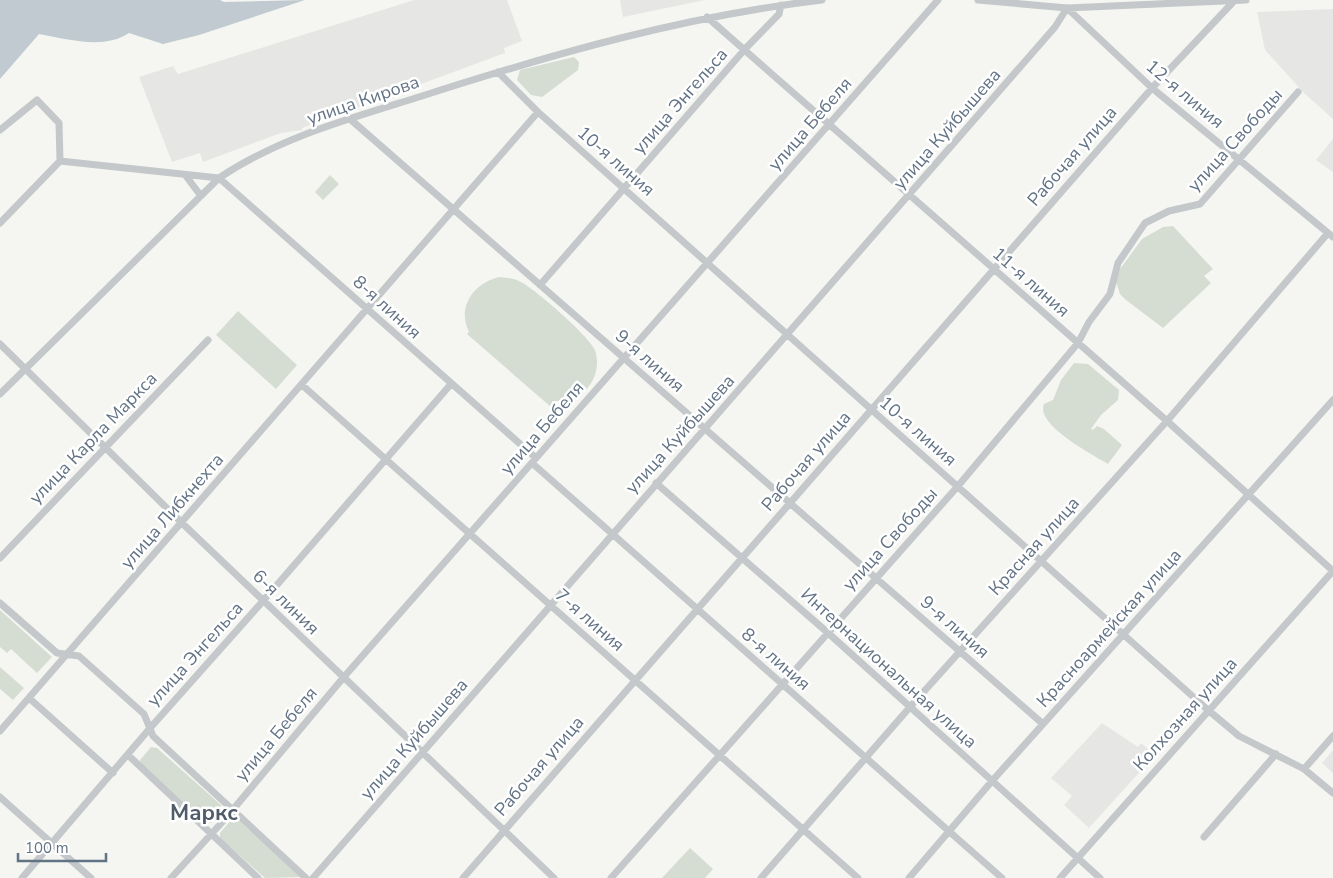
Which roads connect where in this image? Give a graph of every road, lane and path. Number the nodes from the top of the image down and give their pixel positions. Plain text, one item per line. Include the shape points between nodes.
1 (822, 0) edge
2 (938, 0) edge
3 (978, 0) edge
4 (1205, 0) edge
5 (1235, 0) edge
6 (1246, 0) edge
7 (781, 5) junction
8 (1067, 8) junction
9 (707, 17) junction
10 (744, 49) junction
11 (498, 72) junction
12 (1152, 88) junction
13 (1298, 92) dead end
14 (538, 112) junction
15 (350, 119) junction
16 (831, 123) junction
17 (0, 130) edge
18 (1241, 159) junction
19 (60, 161) junction
20 (186, 176) junction
21 (219, 178) junction
22 (624, 188) junction
23 (910, 195) junction
24 (201, 196) junction
25 (456, 207) junction
26 (0, 223) edge
27 (1331, 235) edge
28 (708, 263) junction
29 (994, 269) junction
30 (540, 284) junction
31 (367, 310) junction
32 (788, 335) junction
33 (208, 340) dead end
34 (1078, 343) junction
35 (0, 344) edge
36 (624, 358) junction
37 (25, 369) junction
38 (451, 384) junction
39 (302, 385) junction
40 (0, 394) edge
41 (1333, 400) edge
42 (871, 411) junction
43 (1167, 421) junction
44 (705, 428) junction
45 (104, 448) junction
46 (387, 460) junction
47 (534, 460) junction
48 (656, 483) junction
49 (958, 486) junction
50 (1247, 494) junction
51 (790, 503) junction
52 (182, 523) junction
53 (470, 534) junction
54 (612, 534) junction
55 (742, 557) junction
56 (0, 558) edge
57 (1041, 561) junction
58 (1333, 571) edge
59 (875, 578) junction
60 (263, 601) junction
61 (0, 603) edge
62 (550, 604) junction
63 (696, 610) junction
64 (827, 632) junction
65 (1123, 635) junction
66 (960, 652) junction
67 (66, 655) junction
68 (343, 678) junction
69 (636, 680) junction
70 (782, 684) junction
71 (29, 698) junction
72 (910, 707) junction
73 (1208, 710) junction
74 (1043, 724) junction
75 (151, 727) junction
76 (0, 731) edge
77 (1333, 736) edge
78 (422, 753) junction
79 (721, 754) junction
80 (1276, 754) junction
81 (128, 755) junction
82 (866, 757) junction
83 (1304, 769) junction
84 (113, 773) junction
85 (992, 781) junction
86 (1333, 793) edge
87 (0, 797) edge
88 (233, 810) junction
89 (804, 829) junction
90 (503, 830) junction
91 (949, 832) junction
92 (210, 834) junction
93 (1204, 837) dead end
94 (52, 844) junction
95 (1078, 858) junction
96 (22, 878) edge
97 (91, 878) edge
98 (171, 878) edge
99 (258, 878) edge
100 (306, 878) edge
101 (313, 878) edge
102 (463, 878) edge
103 (554, 878) edge
104 (611, 878) edge
105 (761, 878) edge
106 (858, 878) edge
107 (909, 878) edge
108 (1002, 878) edge
109 (1060, 878) edge
110 (1100, 878) edge

1 - 7 street, улица Кирова
2 - 16 street, улица Бебеля
3 - 8 street
4 - 5 street
4 - 8 street
5 - 6 street
5 - 12 street, Рабочая улица
7 - 9 street, улица Кирова
7 - 10 street, улица Энгельса via 779,14
8 - 12 street, 12-я линия
8 - 23 street, улица Куйбышева via 1055,27
9 - 10 street, 11-я линия
9 - 11 street, улица Кирова
10 - 16 street, 11-я линия
10 - 22 street, улица Энгельса
11 - 14 street, 10-я линия
11 - 15 street, улица Кирова
12 - 18 street, 12-я линия
12 - 29 street, Рабочая улица
13 - 18 street, улица Свободы
14 - 22 street, 10-я линия
14 - 25 street
15 - 21 street, улица Кирова via 246,160
15 - 25 street, 9-я линия
16 - 23 street, 11-я линия
16 - 28 street, улица Бебеля
17 - 19 street via 37,100 59,123
18 - 27 street, 12-я линия
18 - 34 street, улица Свободы via 1200,204 1169,211 1145,223 1118,262 1110,294
19 - 20 street
19 - 26 street
20 - 21 street
20 - 24 street
21 - 24 street, улица Кирова
21 - 31 street, 8-я линия
22 - 28 street, 10-я линия
22 - 30 street, улица Энгельса
23 - 29 street, 11-я линия
23 - 32 street, улица Куйбышева
24 - 37 street, улица Кирова
25 - 30 street, 9-я линия
25 - 31 street, улица Либкнехта
27 - 43 street, Красная улица
28 - 32 street, 10-я линия
28 - 36 street, улица Бебеля
29 - 34 street, 11-я линия
29 - 42 street, Рабочая улица
30 - 36 street, 9-я линия
31 - 38 street, 8-я линия
31 - 39 street, улица Либкнехта
32 - 42 street, 10-я линия
32 - 44 street, улица Куйбышева
33 - 45 street, улица Карла Маркса
34 - 43 street, 11-я линия
34 - 49 street, улица Свободы
35 - 37 street, 6-я линия
36 - 44 street, 9-я линия
36 - 47 street, улица Бебеля
37 - 40 street, улица Кирова
37 - 45 street, 6-я линия
38 - 46 street, улица Энгельса
38 - 47 street, 8-я линия
39 - 46 street, 7-я линия
39 - 52 street, улица Либкнехта
41 - 50 street, Красноармейская улица
42 - 49 street, 10-я линия
42 - 51 street, Рабочая улица
43 - 50 street, 11-я линия
43 - 57 street, Красная улица
44 - 48 street, улица Куйбышева
44 - 51 street, 9-я линия
45 - 52 street, 6-я линия
45 - 56 street, улица Карла Маркса
46 - 53 street, 7-я линия
46 - 60 street, улица Энгельса
47 - 53 street, улица Бебеля
47 - 54 street, 8-я линия
48 - 54 street, улица Куйбышева
48 - 55 street, Интернациональная улица
49 - 57 street, 10-я линия
49 - 59 street, улица Свободы
50 - 58 street, 11-я линия
50 - 65 street, Красноармейская улица
51 - 55 street, Рабочая улица
51 - 59 street, 9-я линия
52 - 60 street, 6-я линия
52 - 67 street, улица Либкнехта
53 - 62 street, 7-я линия
53 - 68 street, улица Бебеля
54 - 62 street, улица Куйбышева
54 - 63 street, 8-я линия
55 - 63 street, Рабочая улица
55 - 64 street, Интернациональная улица
57 - 65 street, 10-я линия
57 - 66 street, Красная улица
58 - 73 street, Колхозная улица
59 - 64 street, улица Свободы
59 - 66 street, 9-я линия
60 - 68 street, 6-я линия
60 - 75 street, улица Энгельса
61 - 67 street via 57,653
62 - 69 street, 7-я линия
62 - 78 street, улица Куйбышева
63 - 69 street, Рабочая улица
63 - 70 street, 8-я линия
64 - 70 street, улица Свободы
64 - 72 street, Интернациональная улица
65 - 73 street, 10-я линия
65 - 74 street, Красноармейская улица
66 - 72 street, Красная улица
66 - 74 street, 9-я линия
67 - 71 street, улица Либкнехта
67 - 75 street via 79,656 144,714
68 - 78 street, 6-я линия
68 - 88 street, улица Бебеля
69 - 79 street, 7-я линия
69 - 90 street, Рабочая улица
70 - 79 street, улица Свободы
70 - 82 street, 8-я линия
71 - 76 street, улица Либкнехта
71 - 84 street
72 - 82 street, Красная улица
72 - 85 street, Интернациональная улица
73 - 80 street, 10-я линия via 1239,736
73 - 95 street, Колхозная улица
74 - 85 street, Красноармейская улица
75 - 81 street, улица Энгельса
75 - 88 street via 152,736
77 - 83 street
78 - 90 street, 6-я линия
78 - 101 street, улица Куйбышева
79 - 89 street, 7-я линия
79 - 104 street, улица Свободы
80 - 83 street, 10-я линия
80 - 93 street
81 - 84 street, улица Энгельса
81 - 92 street
82 - 89 street, Красная улица
82 - 91 street, 8-я линия
83 - 86 street, 10-я линия
84 - 94 street, улица Энгельса
85 - 91 street, Красноармейская улица
85 - 95 street, Интернациональная улица
87 - 94 street
88 - 92 street, улица Бебеля
88 - 100 street
89 - 105 street, Красная улица
89 - 106 street, 7-я линия
90 - 102 street, Рабочая улица
90 - 103 street, 6-я линия
91 - 107 street, Красноармейская улица
91 - 108 street, 8-я линия
92 - 98 street, улица Бебеля
92 - 99 street
94 - 96 street, улица Энгельса
94 - 97 street
95 - 109 street, Колхозная улица
95 - 110 street, Интернациональная улица

